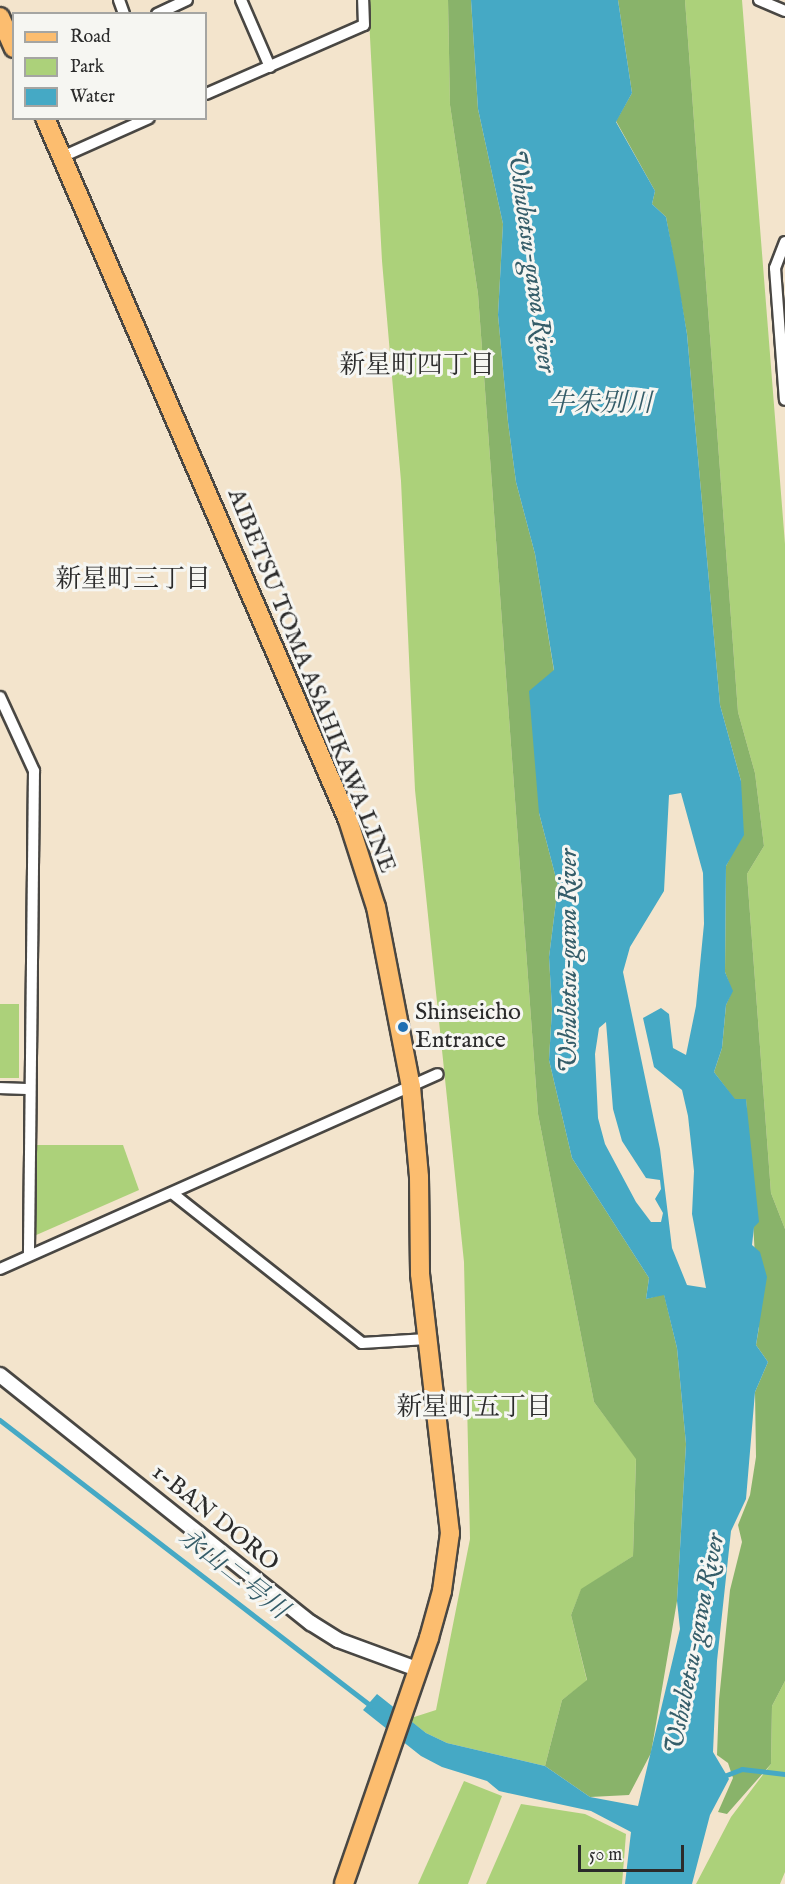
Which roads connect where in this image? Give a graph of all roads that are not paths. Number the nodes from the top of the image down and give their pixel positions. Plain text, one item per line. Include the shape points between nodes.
1 (187, 0) edge
2 (241, 0) edge
3 (363, 0) edge
4 (759, 0) edge
5 (785, 10) edge
6 (161, 12) edge
7 (0, 17) edge
8 (12, 44) edge
9 (270, 67) junction
10 (207, 94) edge
11 (46, 120) edge
12 (145, 120) edge
13 (62, 157) junction
14 (785, 242) edge
15 (780, 270) edge
16 (784, 386) edge
17 (785, 400) edge
18 (0, 697) edge
19 (437, 1074) dead end
20 (411, 1087) junction
21 (0, 1088) edge
22 (29, 1089) junction
23 (172, 1193) junction
24 (29, 1255) junction
25 (0, 1269) edge
26 (427, 1339) junction
27 (0, 1375) edge
28 (417, 1669) junction
29 (344, 1884) edge

1 - 6 street
2 - 9 street
3 - 9 street via 363,25
4 - 5 street
7 - 8 main road
9 - 10 street
11 - 13 main road, AIBETSU TOMA ASAHIKAWA LINE
12 - 13 street
13 - 20 main road, AIBETSU TOMA ASAHIKAWA LINE via 348,820 376,907
14 - 15 street
15 - 16 street
16 - 17 street
18 - 22 street via 34,771
19 - 20 street
20 - 23 street
20 - 26 main road, AIBETSU TOMA ASAHIKAWA LINE
21 - 22 street
22 - 24 street
23 - 24 street
23 - 26 street via 362,1343
24 - 25 street
26 - 28 main road, AIBETSU TOMA ASAHIKAWA LINE via 445,1463 450,1533 442,1591
27 - 28 street, 1-BAN DORO via 311,1623 338,1640
28 - 29 main road, AIBETSU TOMA ASAHIKAWA LINE

